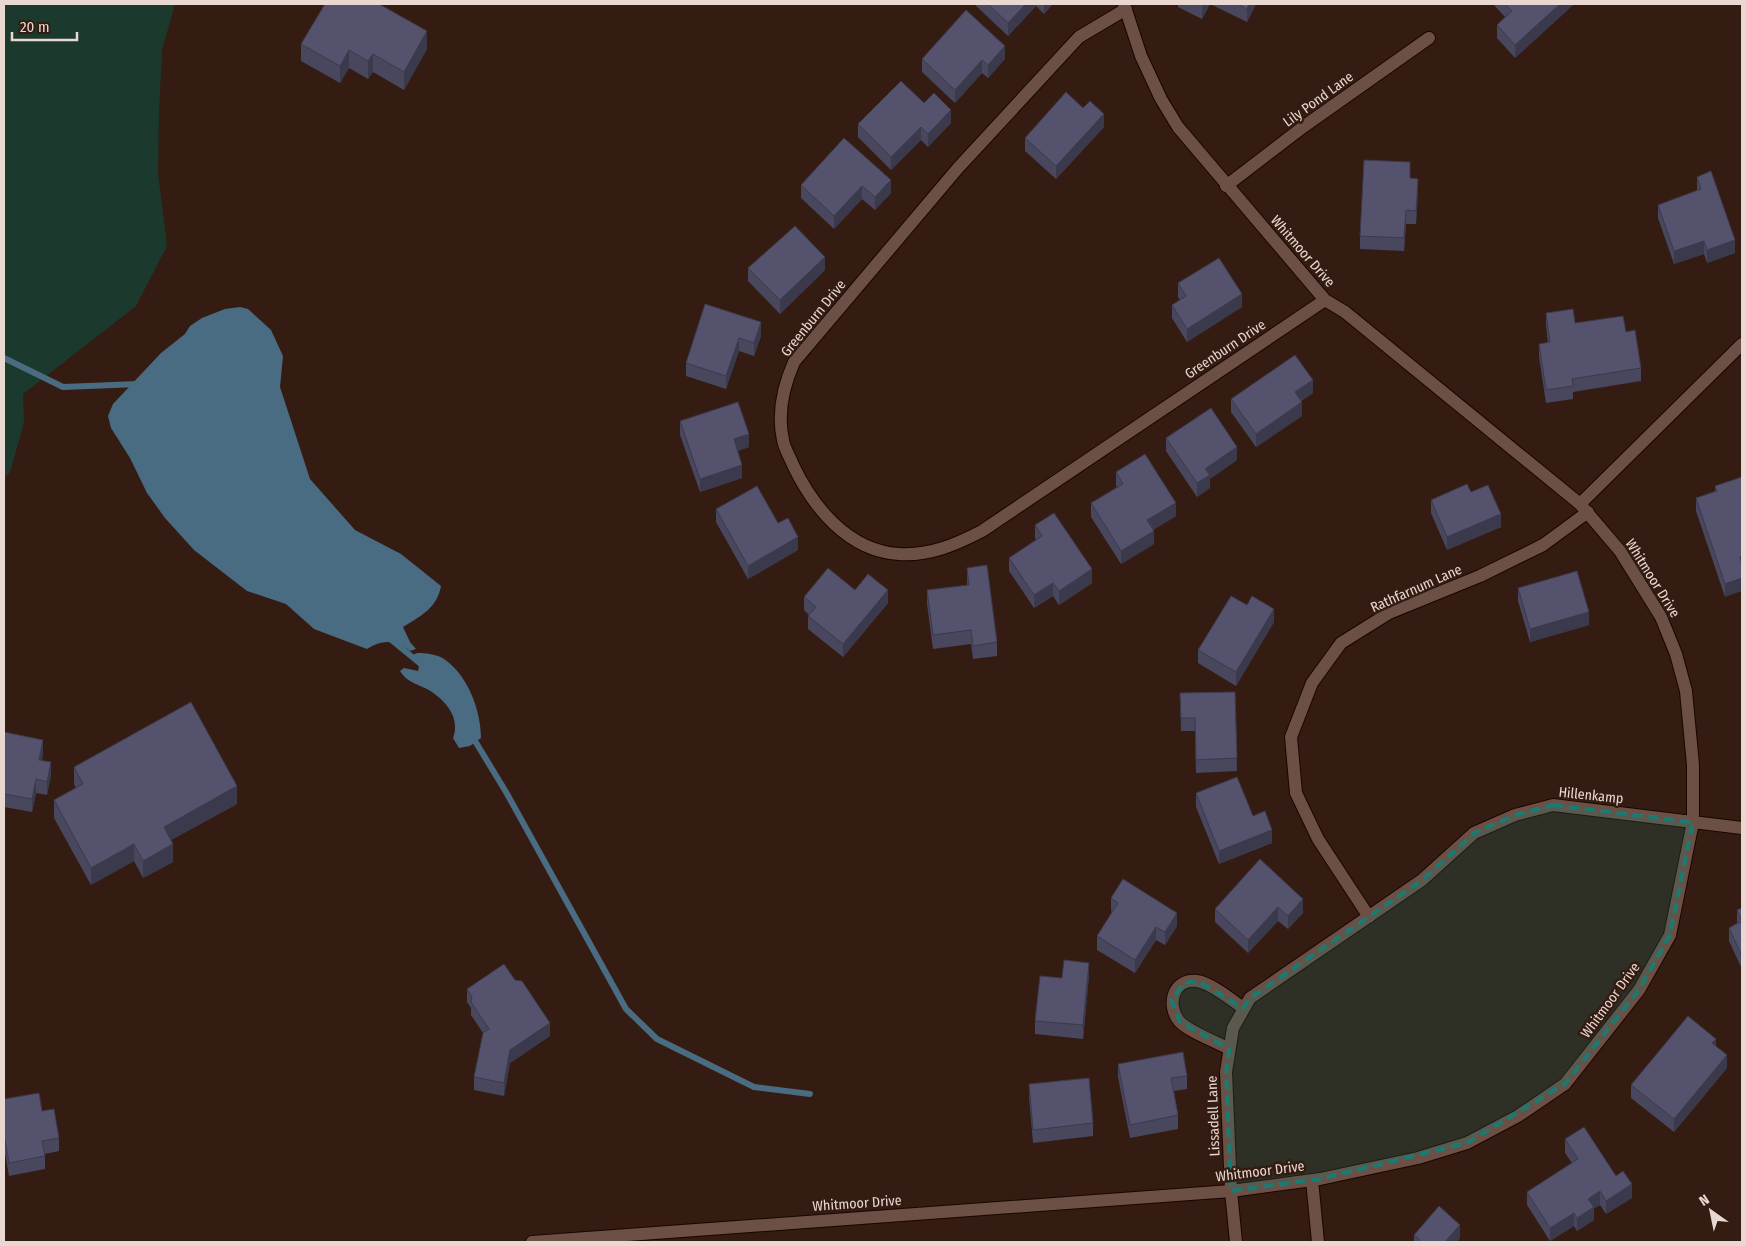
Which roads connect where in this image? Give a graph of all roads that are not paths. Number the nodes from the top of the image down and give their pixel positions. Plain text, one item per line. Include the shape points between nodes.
1 (1125, 6) edge
2 (1429, 38) dead end
3 (1226, 186) junction
4 (1325, 300) junction
5 (1742, 344) edge
6 (1584, 508) junction
7 (1693, 822) junction
8 (1742, 828) edge
9 (1368, 917) junction
10 (1243, 1008) junction
11 (1229, 1049) junction
12 (1312, 1180) junction
13 (1231, 1190) junction
14 (532, 1242) edge
15 (1236, 1242) edge
16 (1318, 1242) edge

1 - 3 street, Whitmoor Drive via 1141,56 1161,99 1178,128
1 - 4 street, Greenburn Drive via 1079,37 958,168 794,362 781,404 783,441 806,491 846,535 871,549 898,554 926,554 955,545 982,531
2 - 3 street, Lily Pond Lane
3 - 4 street, Whitmoor Drive
4 - 6 street, Whitmoor Drive via 1346,312
5 - 6 street, Rathfarnum Lane
6 - 7 street, Whitmoor Drive via 1620,551 1656,609 1676,654 1686,691
6 - 9 street, Rathfarnum Lane via 1543,545 1480,576 1389,613 1340,643 1312,683 1291,736 1296,793 1318,839
7 - 8 street, Hillenkamp
7 - 9 street, Hillenkamp via 1553,806 1515,815 1474,833 1422,880
7 - 12 street, Whitmoor Drive via 1670,935 1639,990 1565,1084 1518,1116 1467,1143 1418,1158
9 - 10 street, Lissadell Lane via 1250,998
10 - 11 street, Lissadell Lane via 1233,1028
10 - 11 street via 1228,996 1198,981 1184,983 1171,1000 1180,1022
11 - 13 street, Lissadell Lane via 1226,1072
12 - 13 street, Whitmoor Drive
12 - 16 street
13 - 14 street, Whitmoor Drive
13 - 15 street, Lissadell Lane

